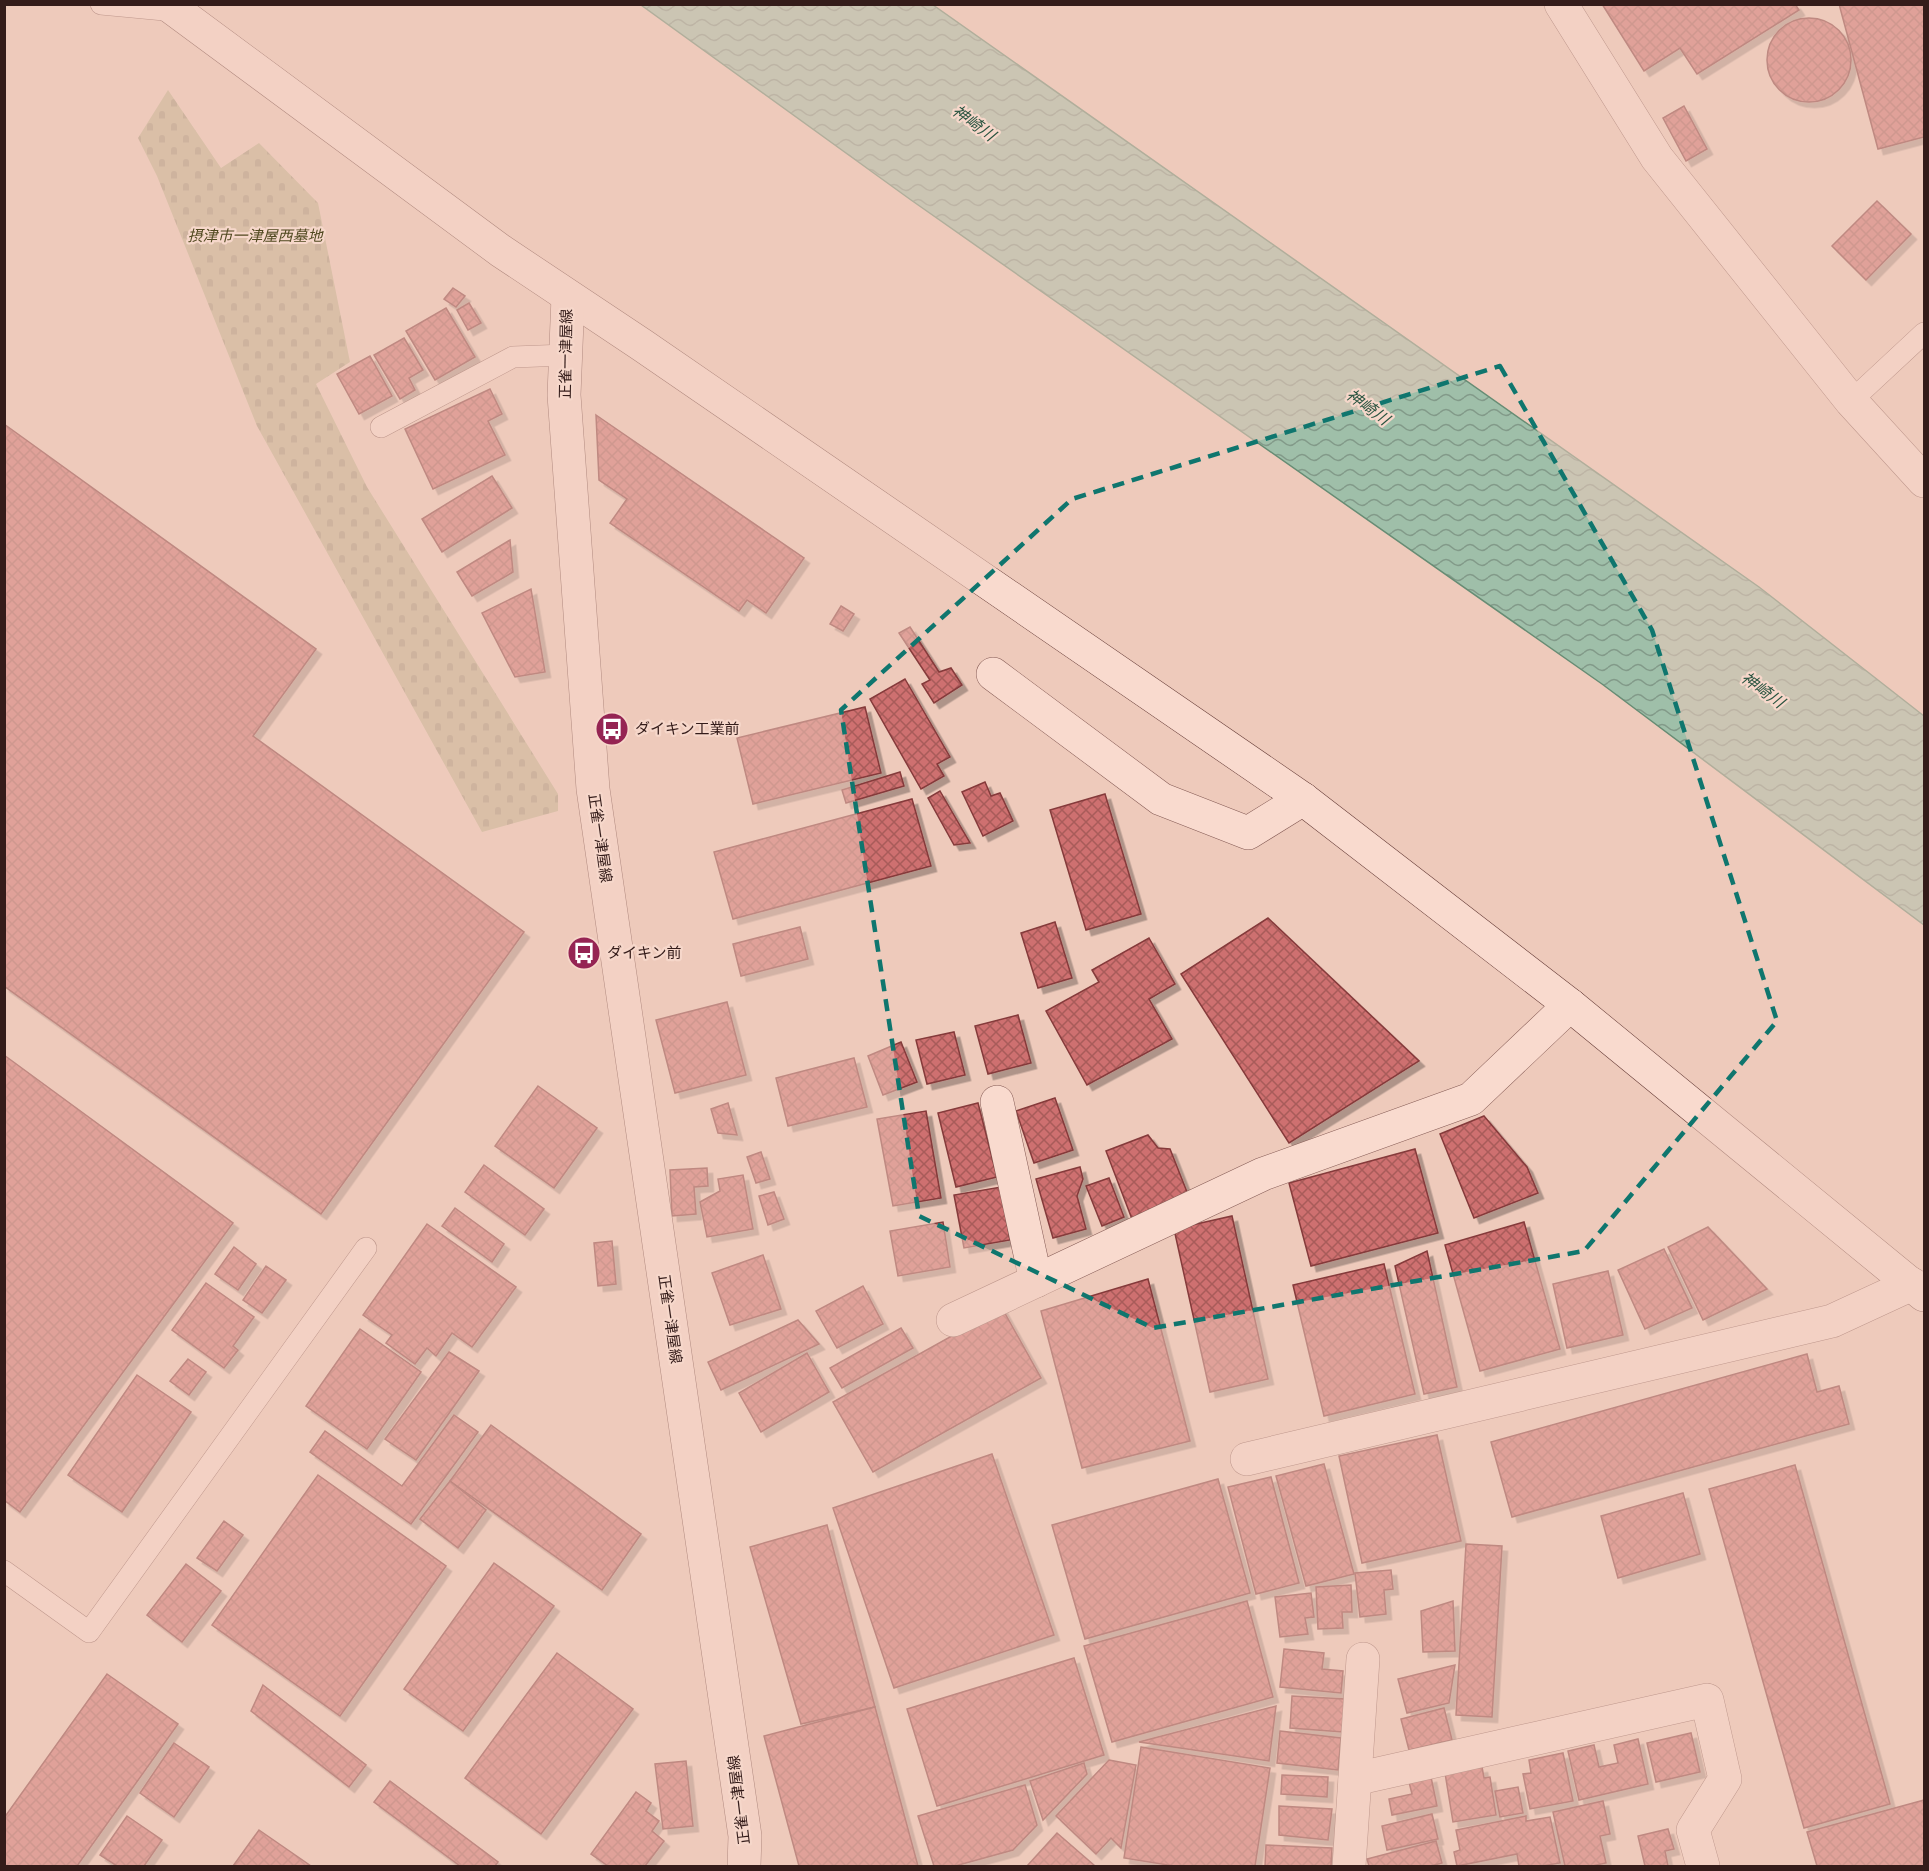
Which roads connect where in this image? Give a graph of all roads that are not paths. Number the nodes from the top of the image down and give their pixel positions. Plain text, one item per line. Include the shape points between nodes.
1 (101, 4) edge
2 (1561, 4) edge
3 (171, 8) edge
4 (568, 297) junction
5 (1924, 333) edge
6 (566, 355) junction
7 (1851, 401) junction
8 (381, 427) dead end
9 (1924, 481) edge
10 (993, 674) dead end
11 (1303, 800) junction
12 (1570, 1005) junction
13 (997, 1102) dead end
14 (366, 1248) dead end
15 (1036, 1281) junction
16 (1918, 1289) edge
17 (952, 1320) dead end
18 (1247, 1459) dead end
19 (4, 1571) edge
20 (1364, 1659) dead end
21 (1355, 1779) junction
22 (744, 1866) edge
23 (1349, 1866) edge
24 (1703, 1866) edge

1 - 3 lane
2 - 7 street via 1657,158
3 - 4 street, 正雀一津屋線
4 - 6 street, 正雀一津屋線
4 - 11 street
5 - 7 lane
6 - 8 lane via 513,357
6 - 22 street, 正雀一津屋線 via 564,395 593,789 745,1836
7 - 9 street
10 - 11 street via 1161,800 1248,833
11 - 12 street
12 - 15 street via 1471,1099 1263,1174
12 - 16 street
13 - 15 street
14 - 19 lane via 89,1632
15 - 17 street
16 - 18 street via 1832,1321
20 - 21 street
21 - 23 street
21 - 24 street via 1707,1700 1725,1779 1693,1830

